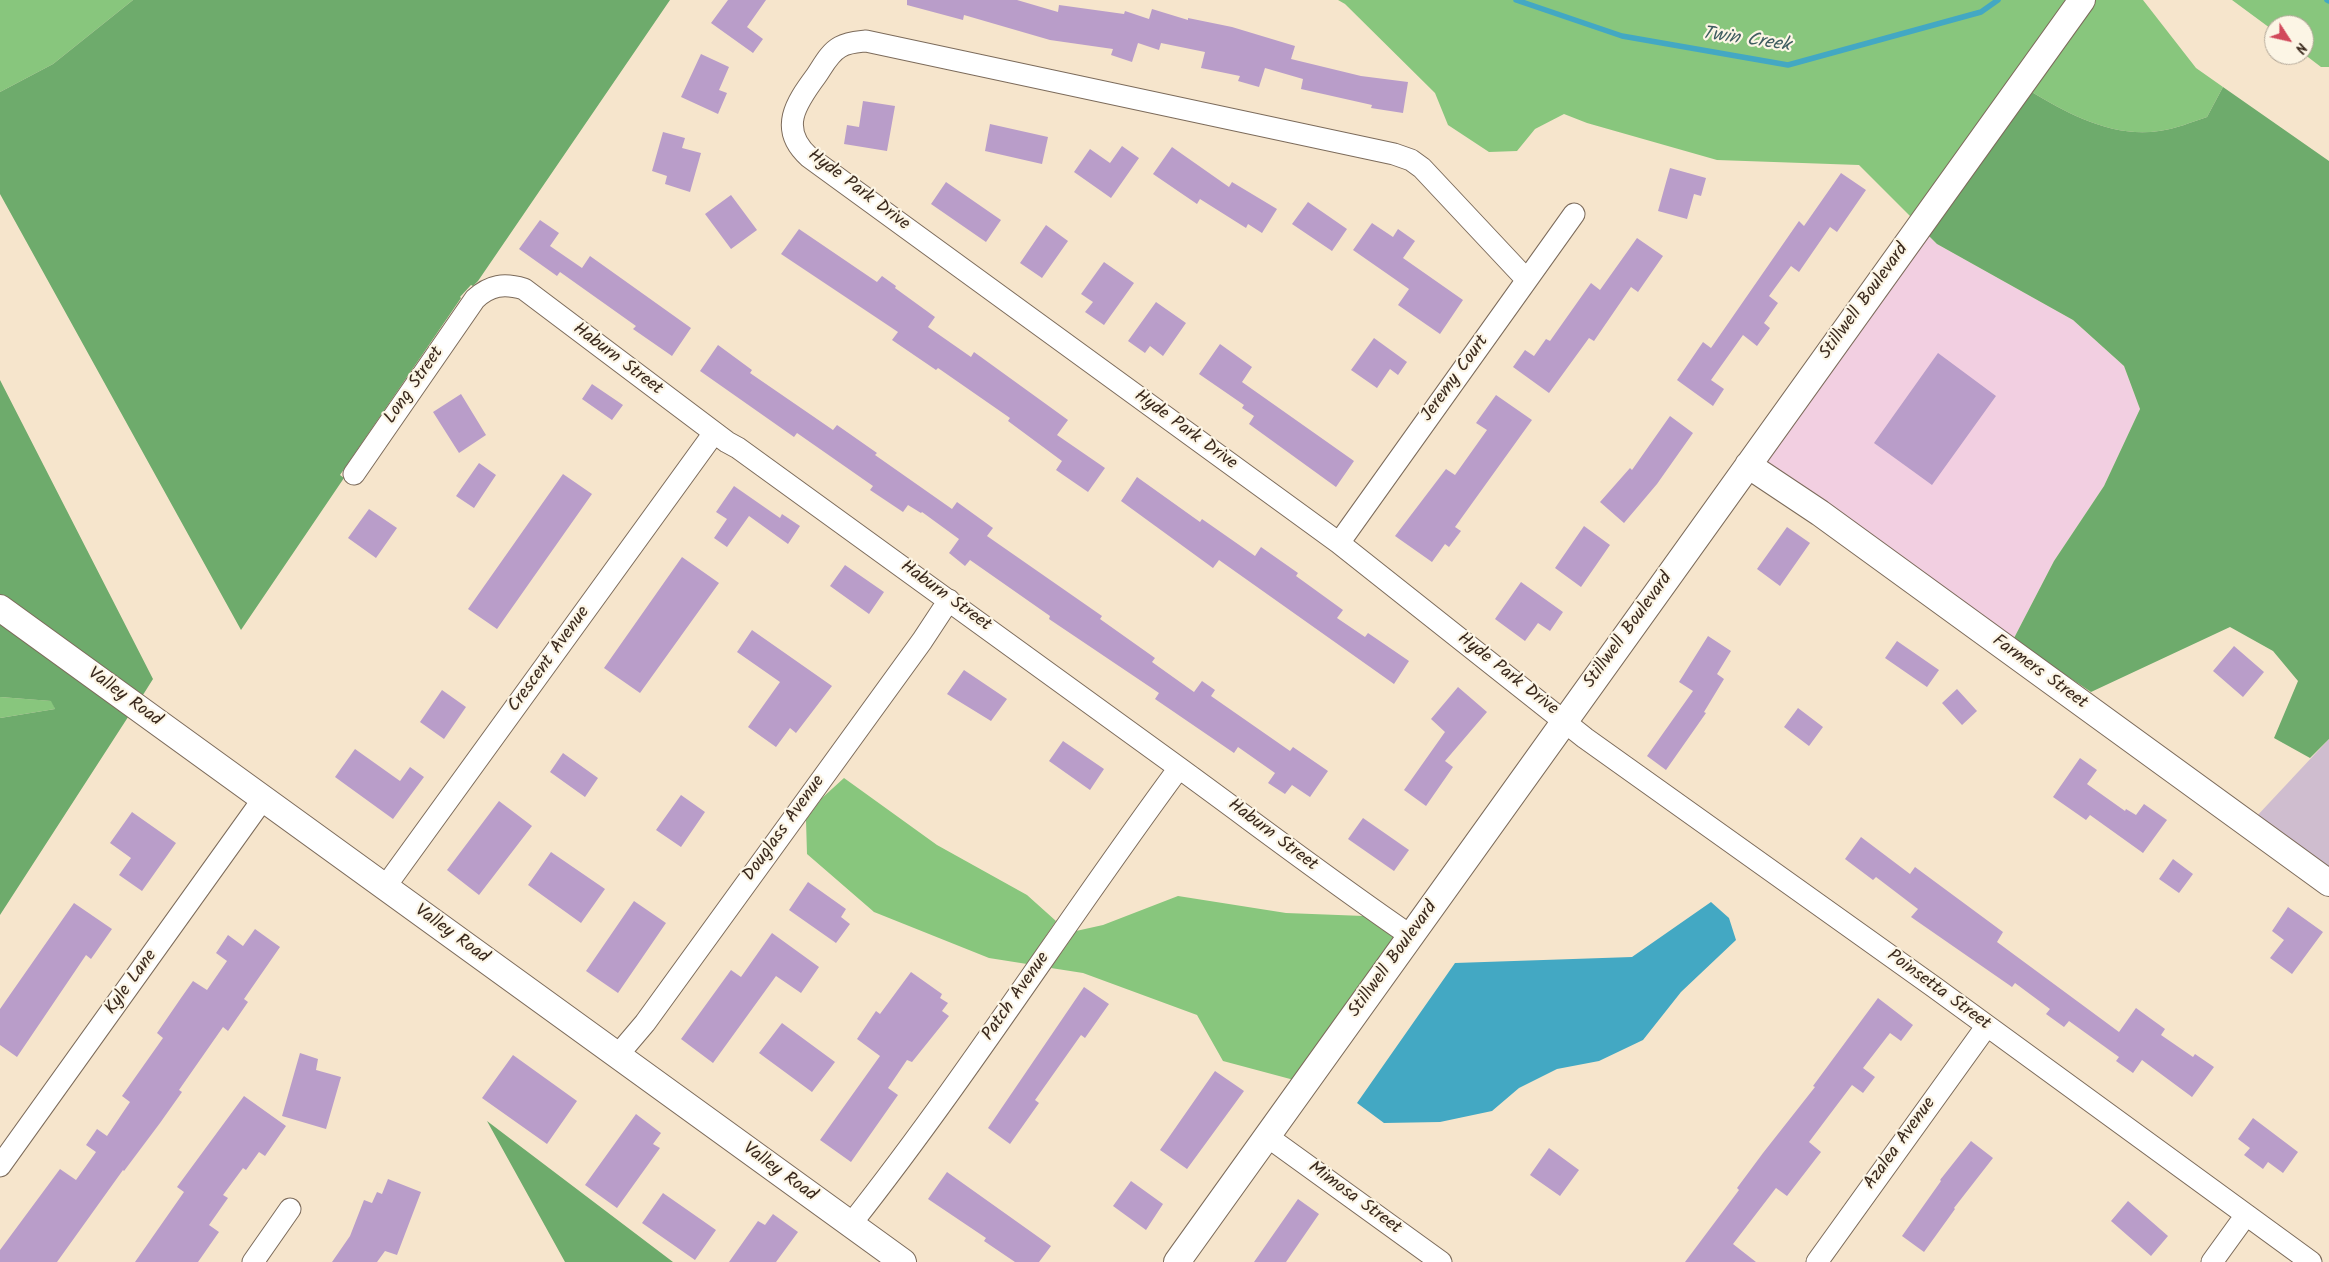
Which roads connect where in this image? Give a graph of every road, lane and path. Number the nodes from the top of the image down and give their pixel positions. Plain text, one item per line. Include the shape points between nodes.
1 (2082, 0) edge
2 (1574, 214) dead end
3 (1527, 280) junction
4 (475, 299) joint
5 (714, 433) junction
6 (1748, 464) junction
7 (354, 474) dead end
8 (1339, 543) junction
9 (949, 600) junction
10 (0, 608) edge
11 (1565, 720) junction
12 (1179, 768) junction
13 (263, 799) junction
14 (2329, 883) edge
15 (385, 887) junction
16 (1411, 936) junction
17 (1986, 1027) junction
18 (617, 1056) junction
19 (1268, 1136) junction
20 (0, 1166) edge
21 (290, 1209) dead end
22 (2246, 1215) junction
23 (851, 1224) junction
24 (253, 1262) edge
25 (903, 1262) edge
26 (1177, 1262) edge
27 (1441, 1262) edge
28 (1817, 1262) edge
29 (2212, 1262) edge
30 (2311, 1262) edge

1 - 6 street, Stillwell Boulevard
2 - 3 street, Jeremy Court
3 - 8 street, Jeremy Court
3 - 8 street, Hyde Park Drive via 1422,168 1394,154 866,41 840,47 825,62 793,111 795,138 803,151
4 - 5 street, Haburn Street via 497,285 524,289
4 - 7 street, Long Street
5 - 9 street, Haburn Street
5 - 15 street, Crescent Avenue
6 - 11 street, Stillwell Boulevard
6 - 14 street, Farmers Street
8 - 11 street, Hyde Park Drive
9 - 12 street, Haburn Street
9 - 18 street, Douglass Avenue via 645,1022
10 - 13 street, Valley Road
11 - 16 street, Stillwell Boulevard
11 - 17 street, Poinsetta Street via 1585,738
12 - 16 street, Haburn Street
12 - 23 street, Patch Avenue via 986,1041
13 - 15 street, Valley Road
13 - 20 street, Kyle Lane
15 - 18 street, Valley Road
16 - 19 street, Stillwell Boulevard
17 - 22 street, Poinsetta Street
17 - 28 street, Azalea Avenue
18 - 23 street, Valley Road
19 - 26 street, Stillwell Boulevard
19 - 27 street, Mimosa Street
21 - 24 street
22 - 29 street
22 - 30 street, Poinsetta Street
23 - 25 street, Valley Road

